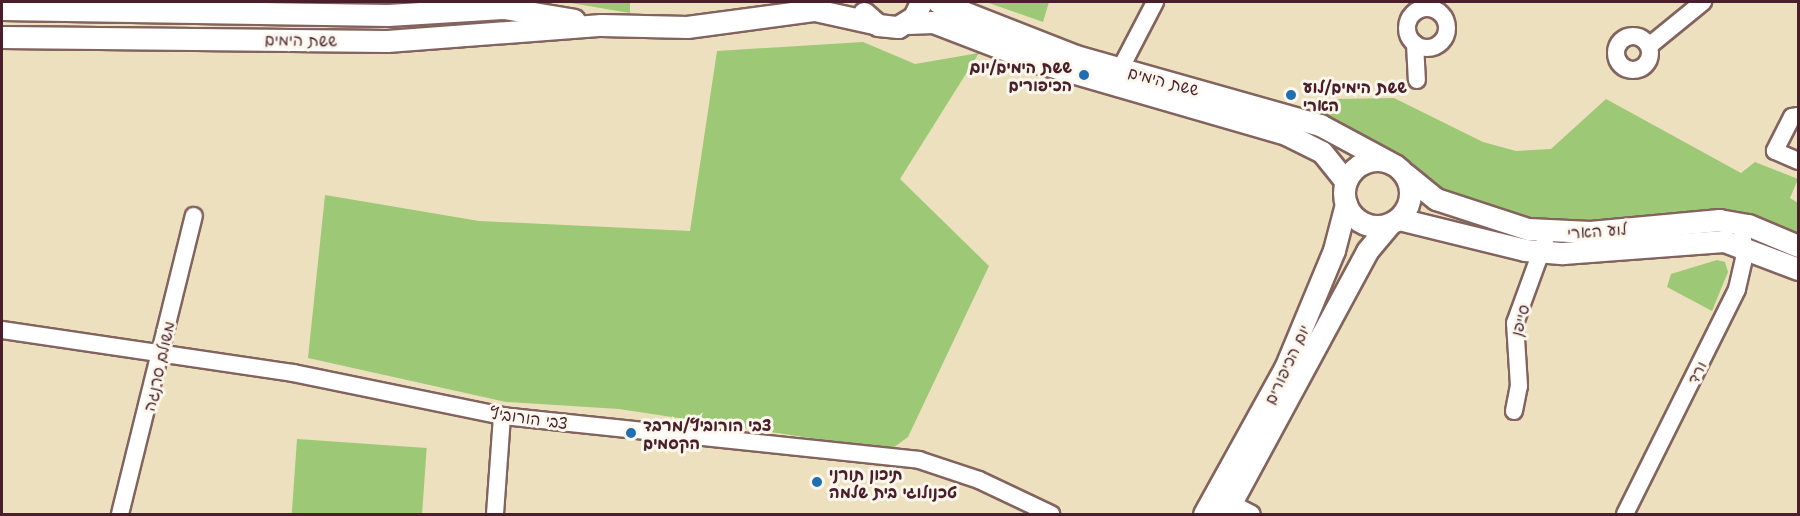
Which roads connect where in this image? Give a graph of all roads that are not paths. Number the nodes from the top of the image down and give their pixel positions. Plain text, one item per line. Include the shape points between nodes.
1 (834, 2) edge
2 (859, 2) edge
3 (921, 2) edge
4 (938, 2) edge
5 (1155, 2) edge
6 (1703, 2) edge
7 (1441, 8) edge
8 (2, 9) edge
9 (809, 10) junction
10 (873, 23) junction
11 (907, 23) junction
12 (602, 26) junction
13 (2, 37) edge
14 (1415, 44) junction
15 (1649, 46) dead end
16 (1117, 76) junction
17 (1417, 80) dead end
18 (1798, 116) edge
19 (1387, 161) junction
20 (1798, 161) edge
21 (1405, 174) junction
22 (1346, 182) junction
23 (1346, 204) junction
24 (194, 216) dead end
25 (1394, 222) junction
26 (1742, 224) junction
27 (1544, 242) junction
28 (1743, 245) junction
29 (1798, 246) edge
30 (1798, 269) edge
31 (2, 330) edge
32 (161, 353) junction
33 (1514, 411) dead end
34 (502, 416) junction
35 (1229, 509) edge
36 (120, 514) edge
37 (495, 514) edge
38 (1051, 514) edge
39 (1204, 514) edge
40 (1252, 514) edge
41 (1625, 514) edge

1 - 9 street, ששת הימים
2 - 10 street
3 - 11 street
4 - 16 street, ששת הימים
5 - 16 street
6 - 15 street
7 - 14 street via 1424,9 1413,15 1408,27
7 - 14 street via 1447,27 1441,43 1425,48
8 - 12 street, ששת הימים via 388,15 504,8
9 - 10 street, ששת הימים via 841,12
9 - 12 street, ששת הימים via 687,27
10 - 11 street, ששת הימים via 887,28
11 - 16 street, ששת הימים via 933,22 1037,62
12 - 13 street, ששת הימים via 387,41
14 - 17 street
16 - 19 street, ששת הימים via 1302,119
16 - 22 street, ששת הימים via 1308,143 1332,160
18 - 20 street via 1792,117 1775,151
19 - 21 street
19 - 22 street via 1358,166
21 - 25 street via 1410,202
21 - 27 street, לוע הארי via 1436,199
22 - 23 street
23 - 25 street via 1358,221
23 - 39 street, יום הכיפורים via 1305,325 1265,409
24 - 32 street, משולם סרנגה
25 - 27 street, לוע הארי
25 - 35 street, יום הכיפורים via 1367,251
26 - 27 street, לוע הארי via 1702,219 1590,232
26 - 28 street, ורד
26 - 29 street, לוע הארי
27 - 28 street, לוע הארי via 1592,253 1703,240
27 - 33 street, סייפן via 1515,323 1519,386
28 - 30 street, לוע הארי
28 - 41 street, ורד via 1737,289
31 - 32 street, צבי הורוביץ
32 - 34 street, צבי הורוביץ via 455,402
32 - 36 street, משולם סרנגה
34 - 37 street
34 - 38 street, צבי הורוביץ via 919,460 979,480
35 - 40 street

